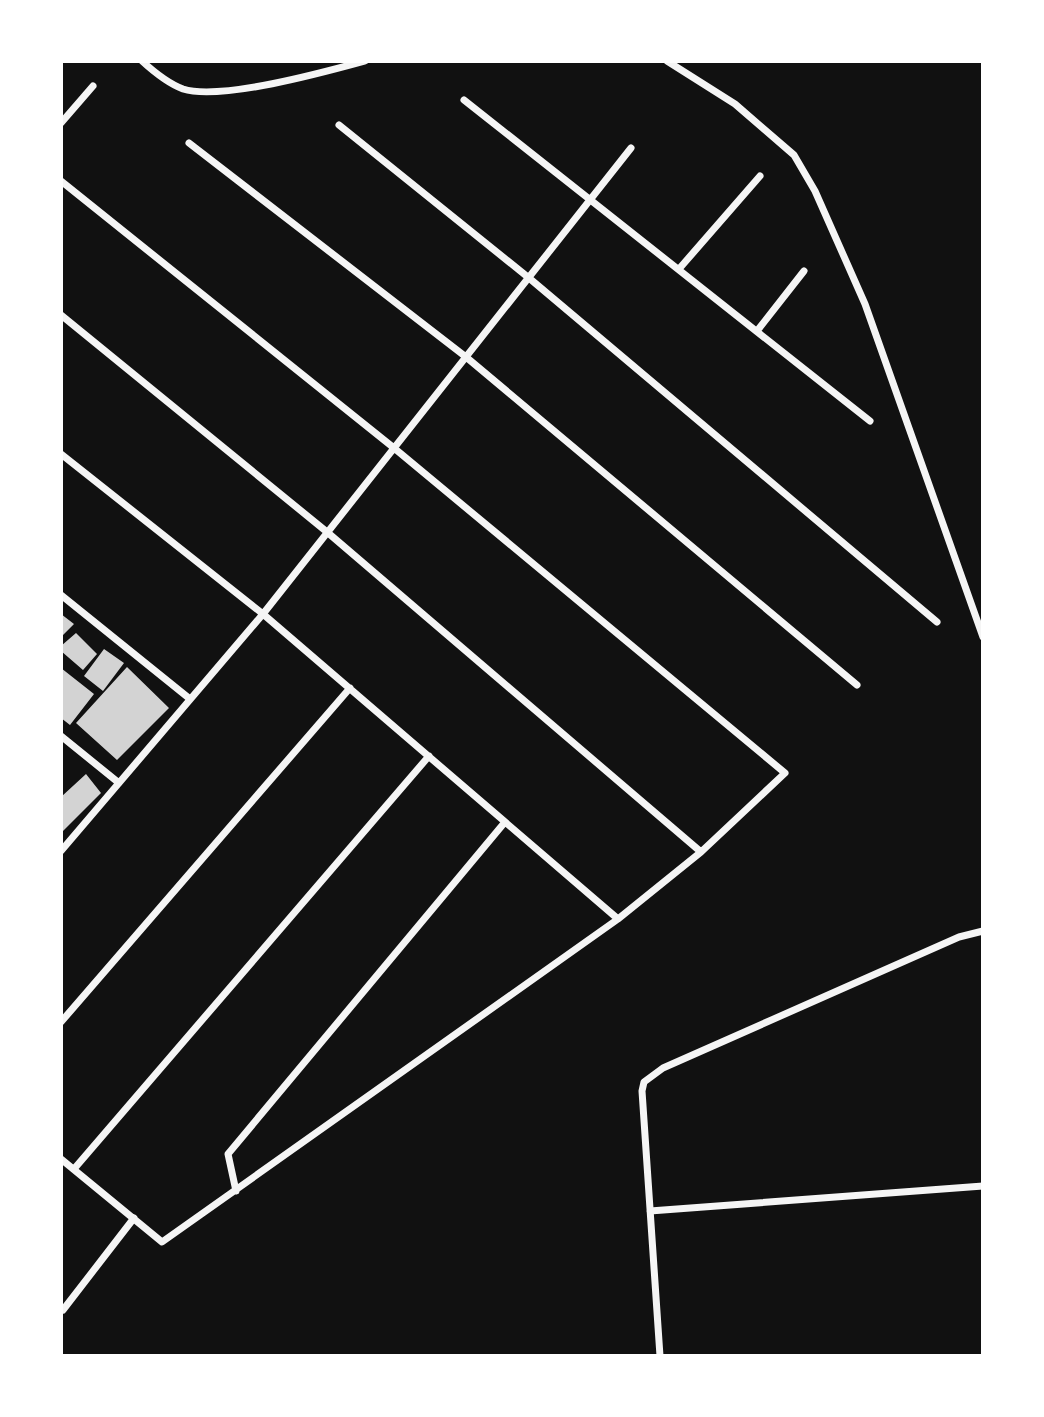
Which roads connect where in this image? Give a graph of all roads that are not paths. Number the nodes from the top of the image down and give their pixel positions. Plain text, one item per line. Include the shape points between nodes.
1 (142, 61) edge
2 (365, 61) edge
3 (667, 61) edge
4 (93, 86) dead end
5 (464, 100) dead end
6 (61, 123) edge
7 (339, 125) dead end
8 (189, 144) dead end
9 (631, 148) dead end
10 (760, 176) dead end
11 (61, 181) edge
12 (592, 199) junction
13 (680, 268) junction
14 (804, 271) dead end
15 (529, 278) junction
16 (61, 315) edge
17 (757, 331) junction
18 (466, 357) junction
19 (870, 421) dead end
20 (394, 448) junction
21 (61, 454) edge
22 (327, 532) junction
23 (61, 596) edge
24 (263, 614) junction
25 (937, 622) dead end
26 (983, 637) edge
27 (857, 685) dead end
28 (350, 688) junction
29 (190, 699) junction
30 (61, 736) edge
31 (429, 756) junction
32 (119, 783) junction
33 (505, 822) junction
34 (61, 851) edge
35 (701, 852) junction
36 (618, 919) junction
37 (983, 932) edge
38 (61, 1022) edge
39 (61, 1158) edge
40 (74, 1169) junction
41 (983, 1186) edge
42 (236, 1191) junction
43 (650, 1211) junction
44 (134, 1218) junction
45 (62, 1310) edge
46 (660, 1356) edge

1 - 2 street via 184,89 242,89
3 - 26 street via 735,104 794,155 816,191 869,316
4 - 6 street
5 - 12 street
7 - 15 street
8 - 18 street
9 - 12 street
10 - 13 street
11 - 20 street
12 - 13 street
12 - 15 street
13 - 17 street
14 - 17 street
15 - 18 street
15 - 25 street
16 - 22 street
17 - 19 street
18 - 20 street
18 - 27 street
20 - 22 street
20 - 35 street via 785,773
21 - 24 street
22 - 24 street
22 - 35 street
23 - 29 street
24 - 28 street
24 - 29 street
28 - 31 street
28 - 38 street
29 - 32 street
30 - 32 street
31 - 33 street
31 - 40 street
32 - 34 street
33 - 36 street
33 - 42 street via 228,1154
35 - 36 street
36 - 42 street
37 - 43 street via 959,937 663,1068 644,1082
39 - 40 street
40 - 44 street
41 - 43 street
42 - 44 street via 162,1242
43 - 46 street
44 - 45 street

